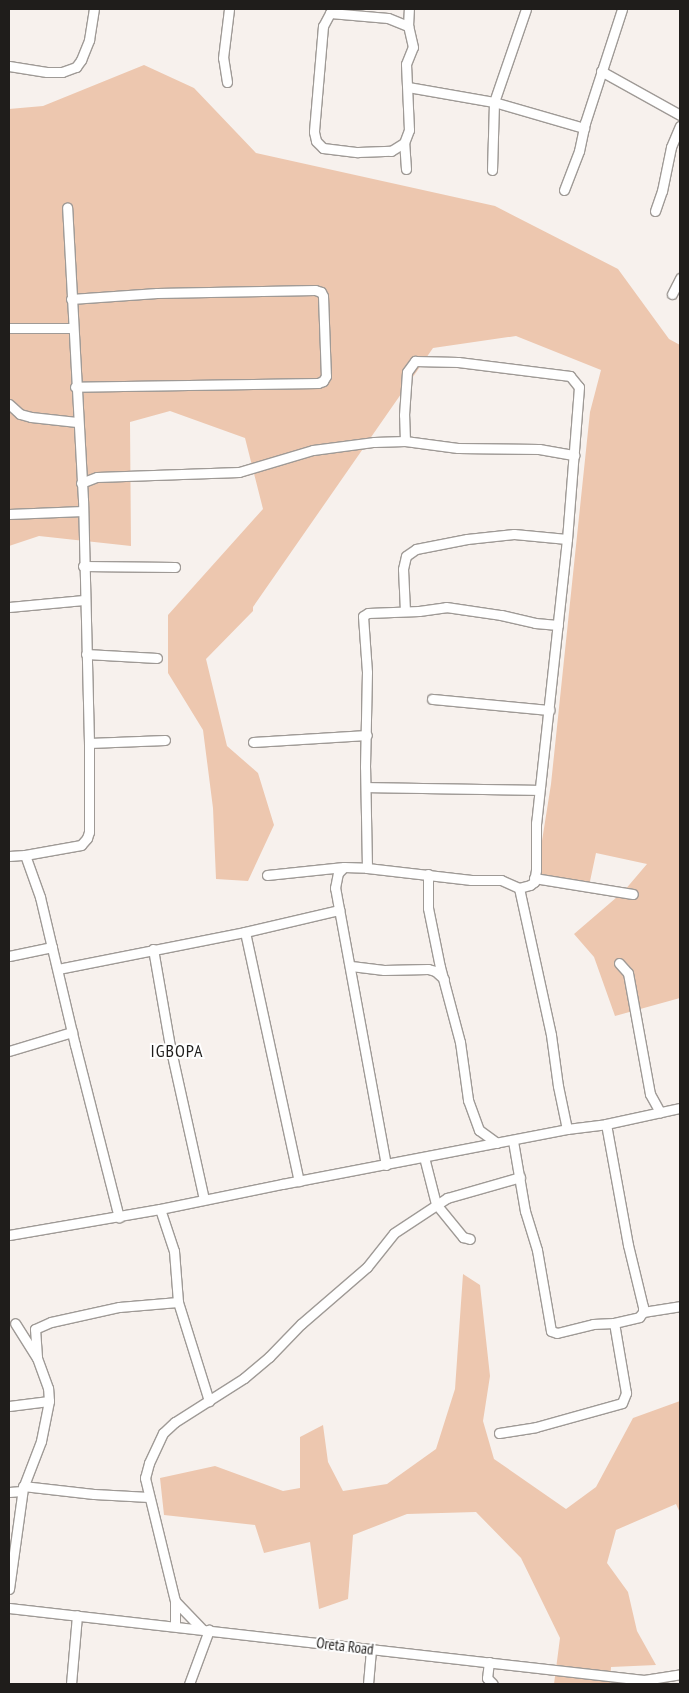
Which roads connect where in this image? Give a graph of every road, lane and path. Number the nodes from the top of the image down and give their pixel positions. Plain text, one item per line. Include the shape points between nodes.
1 (94, 9) edge
2 (229, 9) edge
3 (409, 9) edge
4 (526, 9) edge
5 (622, 9) edge
6 (328, 11) edge
7 (408, 26) junction
8 (9, 66) edge
9 (601, 72) junction
10 (227, 82) dead end
11 (408, 87) junction
12 (494, 102) junction
13 (680, 115) edge
14 (680, 126) edge
15 (584, 128) junction
16 (404, 144) junction
17 (406, 169) dead end
18 (492, 170) dead end
19 (564, 190) dead end
20 (67, 207) dead end
21 (655, 210) dead end
22 (680, 278) edge
23 (672, 294) dead end
24 (71, 299) junction
25 (9, 328) edge
26 (72, 328) junction
27 (75, 387) junction
28 (9, 404) edge
29 (77, 422) junction
30 (405, 441) junction
31 (574, 455) junction
32 (81, 483) junction
33 (83, 511) junction
34 (9, 514) edge
35 (568, 539) junction
36 (83, 566) junction
37 (175, 567) dead end
38 (84, 600) junction
39 (9, 607) edge
40 (405, 612) junction
41 (558, 625) junction
42 (86, 654) junction
43 (157, 658) dead end
44 (432, 699) dead end
45 (549, 710) junction
46 (367, 735) junction
47 (165, 740) dead end
48 (253, 742) dead end
49 (89, 744) junction
50 (366, 787) junction
51 (539, 790) junction
52 (25, 855) junction
53 (9, 856) edge
54 (344, 867) junction
55 (367, 868) junction
56 (428, 874) junction
57 (267, 875) dead end
58 (534, 878) junction
59 (519, 888) junction
60 (633, 894) dead end
61 (339, 910) junction
62 (245, 932) junction
63 (52, 947) junction
64 (153, 949) junction
65 (9, 956) edge
66 (619, 962) dead end
67 (351, 966) junction
68 (58, 969) junction
69 (444, 979) junction
70 (72, 1032) junction
71 (9, 1051) edge
72 (680, 1108) edge
73 (660, 1112) junction
74 (606, 1124) junction
75 (567, 1129) junction
76 (479, 1130) junction
77 (512, 1141) junction
78 (497, 1143) junction
79 (477, 1146) junction
80 (424, 1157) junction
81 (386, 1165) junction
82 (520, 1177) junction
83 (299, 1181) junction
84 (204, 1199) junction
85 (436, 1204) junction
86 (160, 1210) junction
87 (119, 1217) junction
88 (9, 1235) edge
89 (470, 1239) dead end
90 (178, 1302) junction
91 (680, 1306) edge
92 (643, 1312) junction
93 (629, 1319) junction
94 (15, 1323) dead end
95 (614, 1324) junction
96 (618, 1341) junction
97 (37, 1358) junction
98 (49, 1401) junction
99 (209, 1401) junction
100 (9, 1406) edge
101 (499, 1433) dead end
102 (23, 1489) junction
103 (9, 1492) edge
104 (149, 1497) junction
105 (9, 1589) edge
106 (175, 1600) junction
107 (9, 1608) edge
108 (77, 1615) junction
109 (176, 1626) junction
110 (205, 1629) junction
111 (371, 1649) junction
112 (489, 1662) junction
113 (680, 1674) edge
114 (71, 1684) edge
115 (190, 1684) edge
116 (368, 1684) edge
117 (492, 1684) edge

1 - 8 street via 89,40 76,67 62,72 47,72
2 - 10 street via 223,58
3 - 7 street
4 - 12 street
5 - 9 street
6 - 7 street via 388,18
6 - 16 street via 324,26 316,141 324,148 358,152 391,151
7 - 11 street via 413,40 406,64
9 - 13 street
9 - 15 street
11 - 12 street
11 - 16 street via 409,130
12 - 15 street
12 - 18 street
14 - 21 street via 671,147
15 - 19 street
16 - 17 street
20 - 24 street
22 - 23 street
24 - 26 street
24 - 27 street via 157,293 315,290 323,296 326,376 318,383
25 - 26 street
26 - 27 street
27 - 29 street
28 - 29 street via 20,414 31,417
29 - 32 street
30 - 31 street via 458,448 539,449
30 - 31 street via 404,415 410,366 415,361 458,362 570,376 579,387
30 - 32 street via 337,445 239,472 97,477
31 - 35 street
32 - 33 street
33 - 34 street
33 - 36 street
35 - 40 street via 514,534 416,549 406,556 404,562
35 - 41 street
36 - 37 street
36 - 38 street
38 - 39 street
38 - 42 street
40 - 41 street via 446,608
40 - 46 street via 368,613 363,616
41 - 45 street
42 - 43 street
42 - 49 street
44 - 45 street
45 - 51 street
46 - 48 street
46 - 50 street
47 - 49 street
49 - 52 street via 87,838 81,845
50 - 51 street
50 - 55 street
51 - 58 street
52 - 53 street
52 - 63 street via 40,897
54 - 55 street
54 - 57 street
54 - 61 street via 338,873 335,888
55 - 56 street
56 - 59 street via 501,880
56 - 69 street via 428,908
58 - 59 street via 530,885
58 - 60 street
59 - 75 street via 552,1036
61 - 62 street
61 - 67 street
62 - 64 street
62 - 83 street
63 - 65 street
63 - 68 street
64 - 68 street
64 - 84 street
66 - 73 street via 628,973 650,1094
67 - 69 street via 428,970 435,971
67 - 81 street via 356,1012
68 - 70 street
69 - 76 street via 460,1042 468,1100
70 - 71 street
70 - 87 street
72 - 73 street
73 - 74 street
74 - 75 street
74 - 92 street
75 - 77 street
76 - 78 street
76 - 79 street
77 - 78 street
77 - 82 street
78 - 79 street
79 - 80 street
80 - 81 street
80 - 85 street
81 - 83 street
82 - 85 street via 459,1193
82 - 95 street via 551,1331 556,1334 593,1324
83 - 84 street
84 - 86 street
85 - 89 street via 463,1237
85 - 99 street via 394,1233 367,1267 256,1368
86 - 87 street
86 - 90 street via 174,1251
87 - 88 street
90 - 97 street via 119,1307 51,1322 35,1329
90 - 99 street
91 - 92 street
92 - 93 street
93 - 95 street
93 - 96 street
94 - 97 street
95 - 96 street
96 - 101 street via 626,1393 622,1403 536,1427
97 - 98 street via 48,1388
98 - 100 street
98 - 102 street via 41,1441
99 - 104 street via 175,1422 164,1433 145,1478
102 - 103 street
102 - 104 street
102 - 105 street
104 - 106 street
106 - 109 street
106 - 110 street
107 - 108 street, Oreta Road
108 - 109 street, Oreta Road
108 - 114 street
109 - 110 street, Oreta Road
110 - 111 street, Oreta Road
110 - 115 street
111 - 112 street, Oreta Road
111 - 116 street
112 - 113 street, Oreta Road via 644,1680
112 - 117 street via 487,1678

